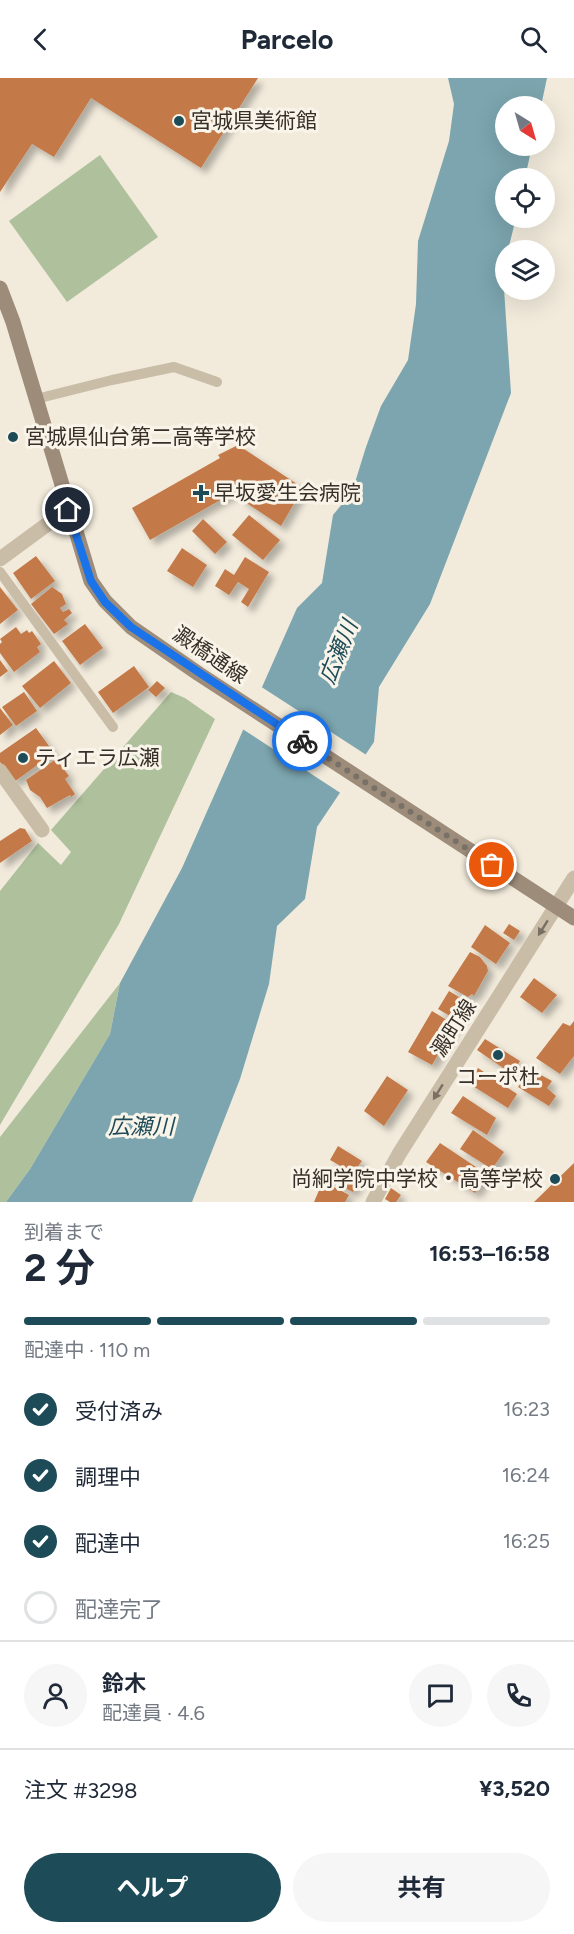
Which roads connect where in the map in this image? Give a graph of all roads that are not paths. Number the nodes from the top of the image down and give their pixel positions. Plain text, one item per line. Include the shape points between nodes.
1 (0, 288) edge
2 (217, 382) dead end
3 (36, 399) junction
4 (68, 510) junction
5 (0, 560) edge
6 (0, 572) edge
7 (113, 727) dead end
8 (0, 771) edge
9 (42, 830) dead end
10 (574, 878) edge
11 (569, 915) edge
12 (373, 1202) edge

1 - 3 street, 澱橋通線
2 - 3 lane via 174,367
3 - 4 street, 澱橋通線
4 - 5 street
4 - 11 street, 澱橋通線 via 91,581 131,627
6 - 7 lane
8 - 9 street
10 -> 12 street, 澱町線 via 399,1154

